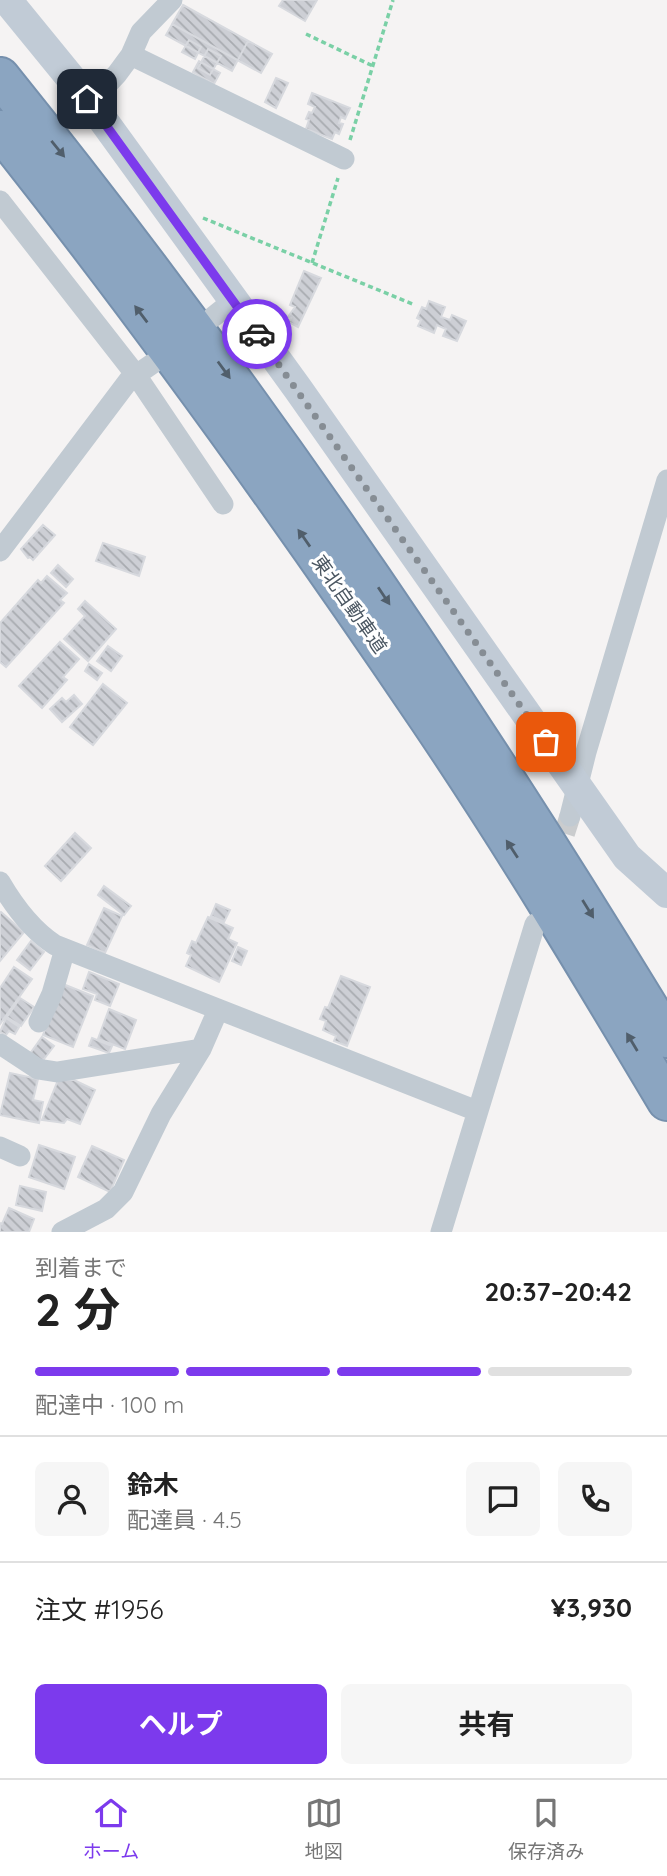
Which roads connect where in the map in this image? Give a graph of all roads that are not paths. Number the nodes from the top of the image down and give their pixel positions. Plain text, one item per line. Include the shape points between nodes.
1 (7, 0) edge
2 (172, 0) edge
3 (131, 55) junction
4 (0, 77) edge
5 (87, 99) junction
6 (0, 130) edge
7 (344, 159) road end
8 (2, 209) edge
9 (144, 370) junction
10 (667, 480) edge
11 (223, 504) dead end
12 (0, 551) edge
13 (578, 786) junction
14 (570, 816) tunnel mouth
15 (1, 887) edge
16 (667, 893) edge
17 (535, 925) dead end
18 (65, 949) junction
19 (218, 1010) junction
20 (40, 1023) dead end
21 (667, 1038) edge
22 (0, 1044) edge
23 (201, 1049) junction
24 (667, 1101) edge
25 (477, 1111) junction
26 (0, 1147) edge
27 (20, 1156) dead end
28 (62, 1232) edge
29 (441, 1232) edge

1 - 5 main road
2 - 3 street via 141,32
3 - 5 street via 103,89
3 - 7 street
4 -> 21 highway, 東北自動車道 via 89,189 311,489 455,700
5 - 13 main road via 168,209 223,309 314,411
24 -> 6 highway, 東北自動車道 via 430,720 264,481
8 - 9 street
9 - 11 street
9 - 12 street via 121,390
10 - 13 street
13 - 14 street
13 - 16 main road via 627,857
15 - 18 street via 41,936
17 - 25 street
18 - 19 street
18 - 20 street
19 - 23 street
19 - 25 street
22 - 23 street via 38,1069 57,1072
23 - 28 street via 162,1114 124,1192 106,1209
25 - 29 street
26 - 27 street

